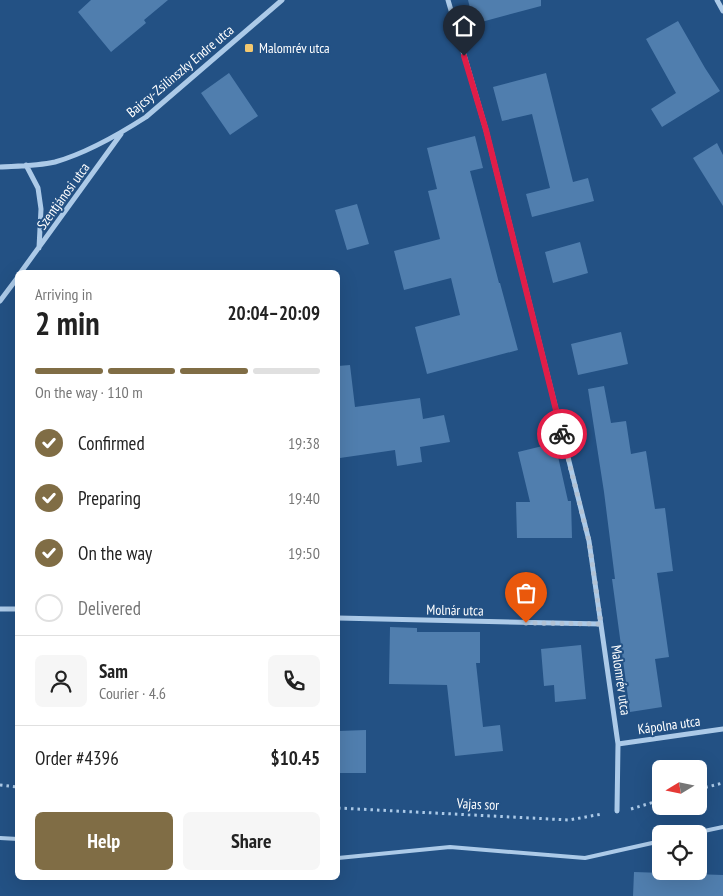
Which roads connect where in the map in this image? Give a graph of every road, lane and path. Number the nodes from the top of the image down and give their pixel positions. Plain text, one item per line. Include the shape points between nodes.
1 (282, 0) edge
2 (448, 0) edge
3 (717, 0) edge
4 (723, 11) edge
5 (123, 132) junction
6 (26, 165) junction
7 (0, 167) edge
8 (39, 248) junction
9 (22, 270) edge
10 (15, 281) edge
11 (0, 301) edge
12 (0, 609) edge
13 (15, 609) edge
14 (340, 618) edge
15 (601, 624) junction
16 (723, 729) edge
17 (618, 744) junction
18 (723, 783) edge
19 (0, 785) edge
20 (15, 786) edge
21 (708, 787) edge
22 (652, 802) edge
23 (340, 808) edge
24 (617, 811) junction
25 (723, 827) edge
26 (707, 830) edge
27 (0, 838) edge
28 (15, 839) edge
29 (652, 843) edge
30 (340, 858) edge

1 - 5 street, Bajcsy-Zsilinszky Endre utca via 146,117
2 - 15 street, Malomrév utca via 486,130 589,541
3 - 4 street
5 - 6 street, Bajcsy-Zsilinszky Endre utca via 62,159
5 - 8 street, Szentjánosi utca
6 - 7 street, Bajcsy-Zsilinszky Endre utca
6 - 8 street via 38,188 41,209
8 - 9 street, Szentjánosi utca
10 - 11 street
12 - 13 street
14 - 15 street, Molnár utca
15 - 17 street, Malomrév utca
16 - 17 street, Kápolna utca
17 - 24 street, Malomrév utca
18 - 21 path
19 - 20 path
22 - 24 path, Vajas sor
23 - 24 path, Vajas sor via 569,820
25 - 26 lane
27 - 28 lane
29 - 30 lane via 585,858 450,847

